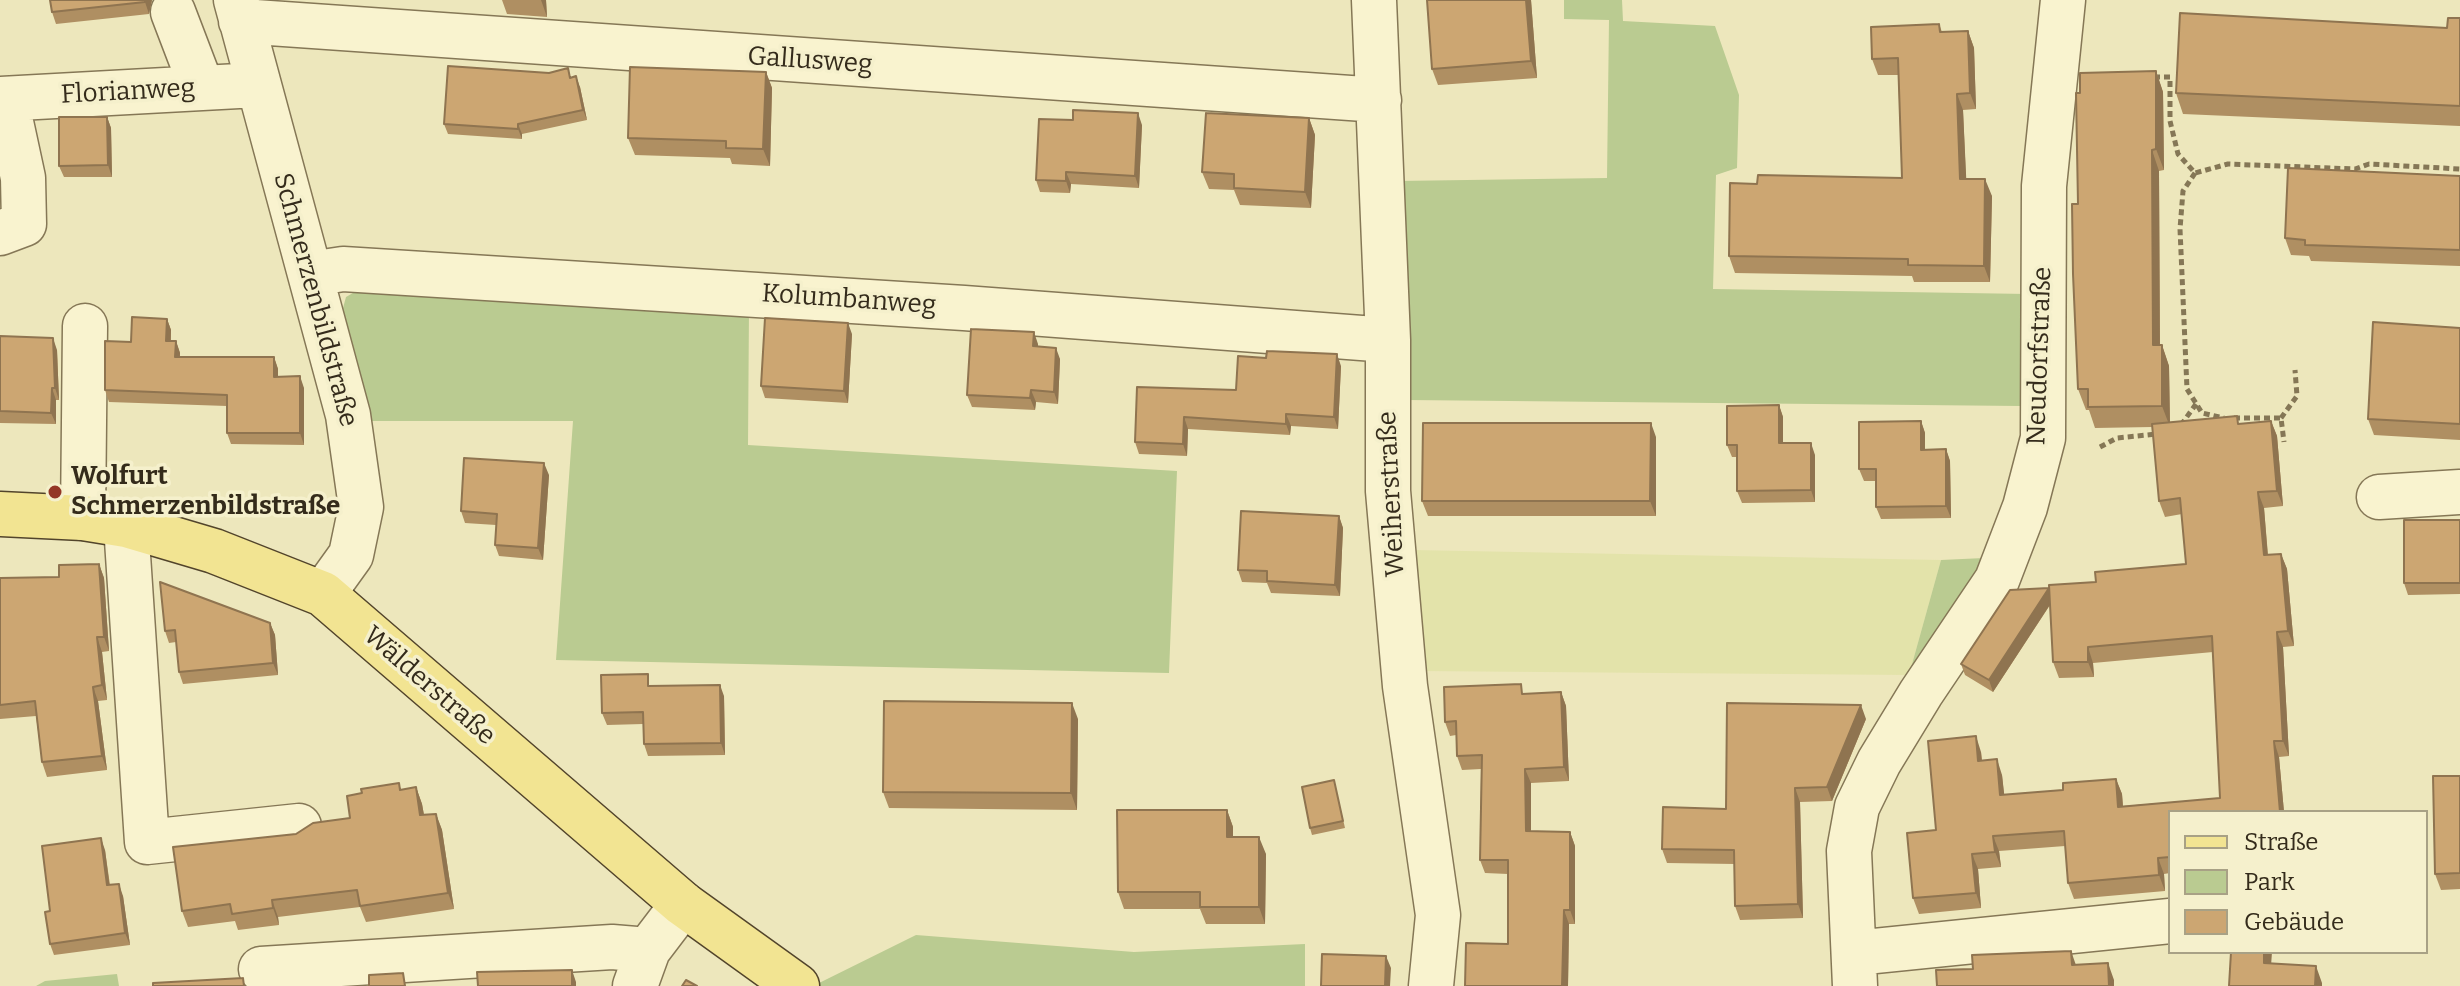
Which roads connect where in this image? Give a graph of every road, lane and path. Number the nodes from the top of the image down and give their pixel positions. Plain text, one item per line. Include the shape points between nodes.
1 (1374, 0) edge
2 (2063, 0) edge
3 (239, 11) edge
4 (173, 12) dead end
5 (2145, 77) edge
6 (257, 85) junction
7 (202, 88) junction
8 (3, 99) edge
9 (1379, 100) junction
10 (2460, 169) edge
11 (2195, 173) junction
12 (0, 233) edge
13 (310, 274) junction
14 (85, 326) dead end
15 (1388, 340) junction
16 (2295, 370) dead end
17 (2196, 404) junction
18 (2281, 418) junction
19 (2284, 442) dead end
20 (2100, 447) dead end
21 (2460, 492) edge
22 (2379, 497) dead end
23 (0, 514) edge
24 (83, 518) junction
25 (126, 525) junction
26 (323, 594) junction
27 (299, 826) dead end
28 (683, 904) junction
29 (2168, 921) edge
30 (642, 968) edge
31 (261, 969) dead end
32 (1855, 970) edge
33 (797, 986) edge
34 (1431, 986) edge

1 - 9 street, Weiherstraße
2 - 32 street, Neudorfstraße via 2044,186 2043,438 2025,507 1997,580 1921,693 1857,807 1849,851
3 - 6 street, Schmerzenbildstraße
3 - 9 street, Gallusweg
4 - 7 street
5 - 11 path via 2170,77 2170,121 2178,154
6 - 7 street, Florianweg
6 - 13 street, Schmerzenbildstraße
7 - 8 street, Florianweg
8 - 12 street via 23,178 24,224
9 - 15 street, Weiherstraße
10 - 11 path via 2228,164
11 - 17 path via 2183,191 2180,229 2187,389
13 - 15 street, Kolumbanweg via 343,269
13 - 26 street, Schmerzenbildstraße via 348,415 361,507 351,555
14 - 24 street
15 - 34 street, Weiherstraße via 1388,491 1405,686 1438,915
16 - 18 path via 2297,396
17 - 18 path via 2202,413 2220,418
17 - 20 path via 2171,433 2117,438
18 - 19 path
21 - 22 street
23 - 24 main road, Wälderstraße
24 - 25 main road, Wälderstraße
25 - 26 main road, Wälderstraße via 214,551
25 - 27 street via 147,842
26 - 28 main road, Wälderstraße
28 - 30 street
28 - 33 main road, Wälderstraße
29 - 32 street, Neudorfstraße
30 - 31 street via 612,947

